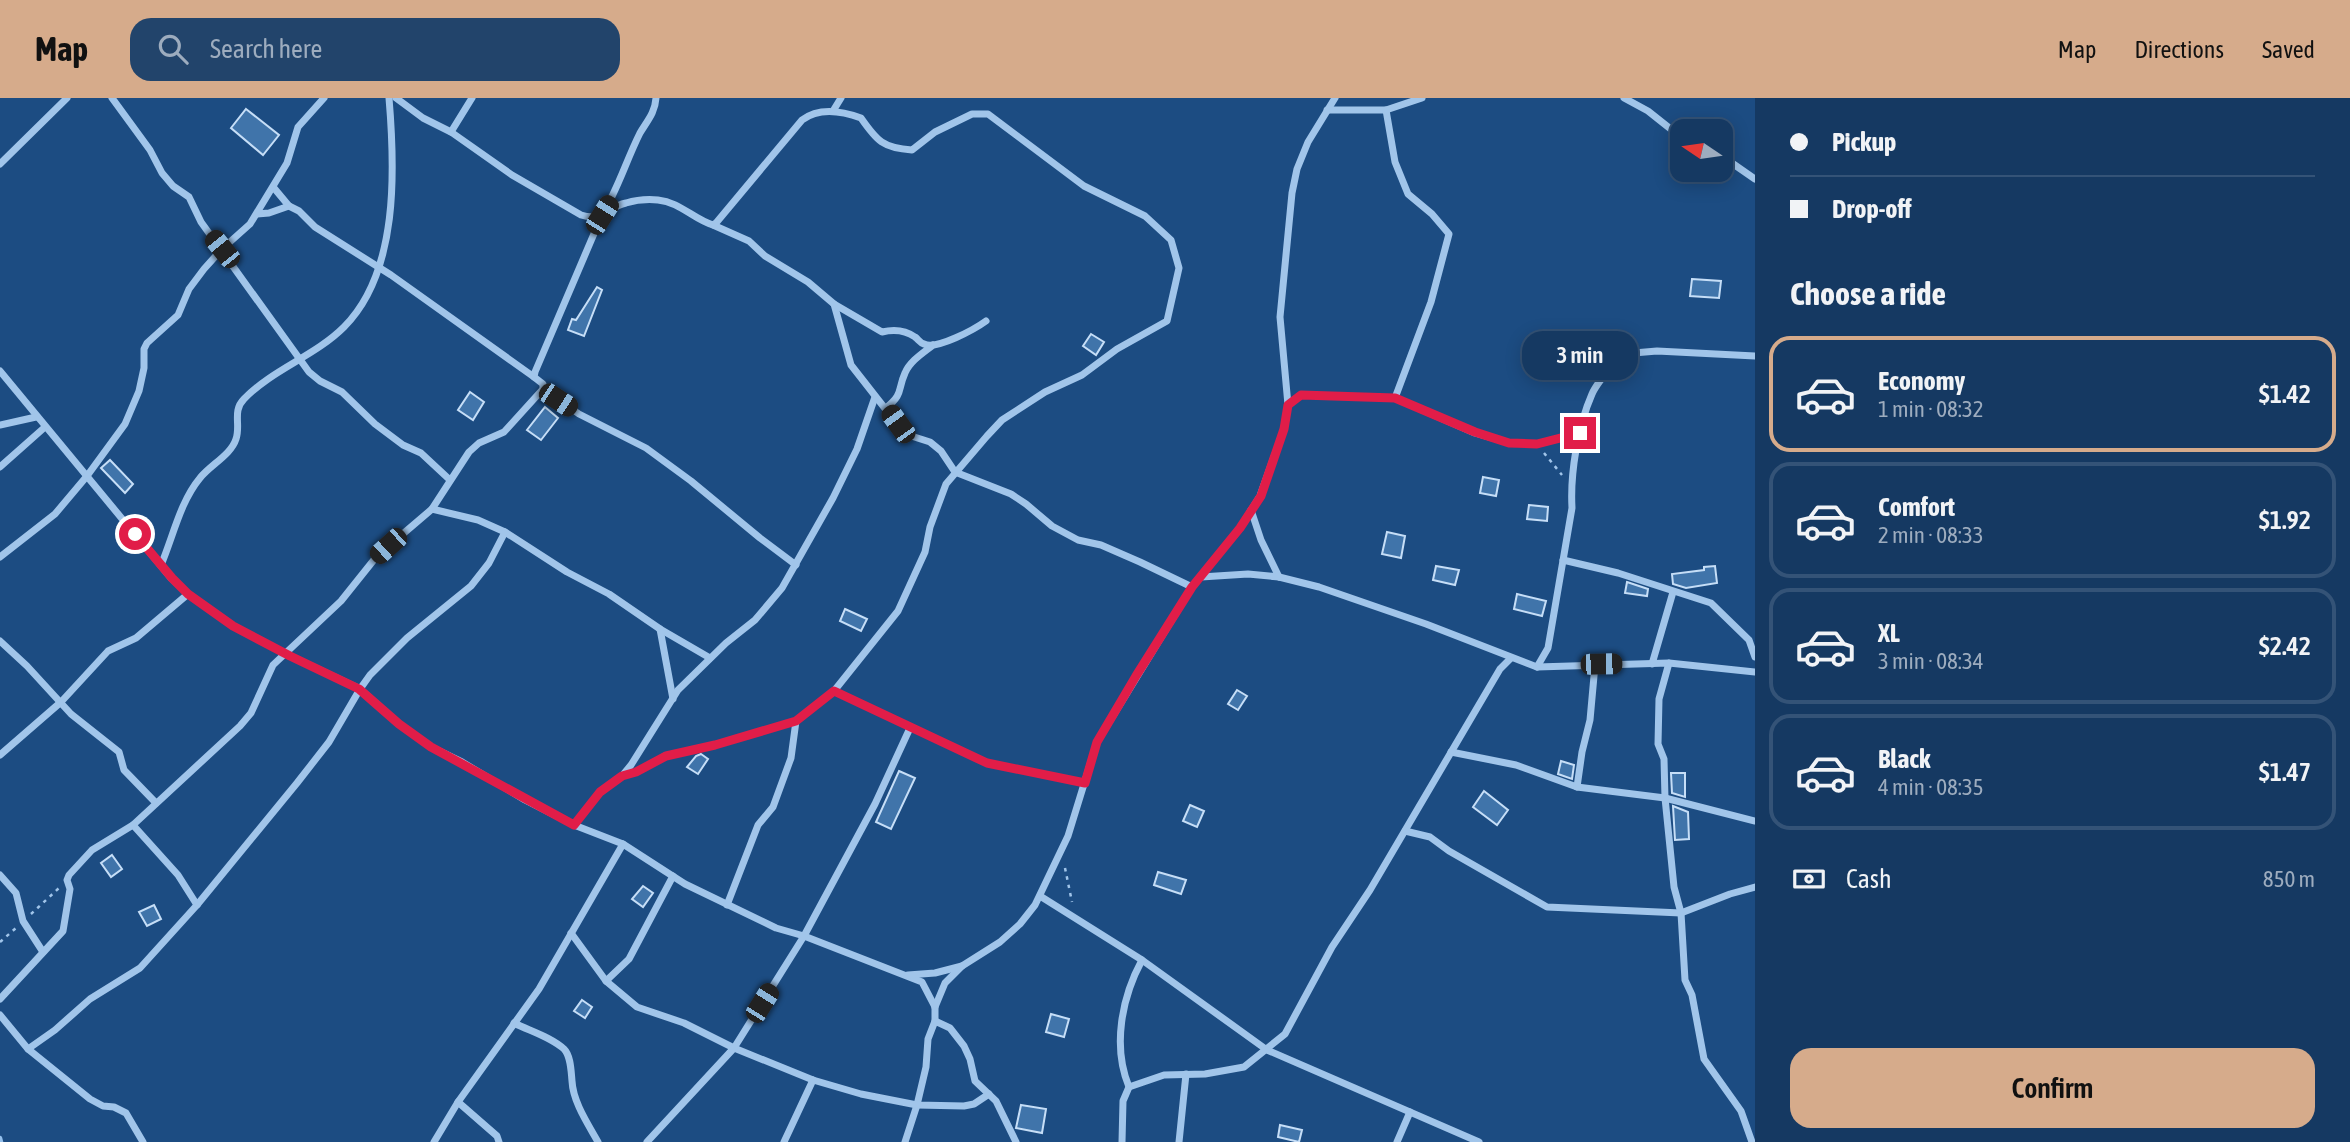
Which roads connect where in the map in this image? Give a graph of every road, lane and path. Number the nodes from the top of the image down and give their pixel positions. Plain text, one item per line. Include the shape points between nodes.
1 (67, 98) edge
2 (112, 98) edge
3 (324, 98) edge
4 (389, 98) edge
5 (396, 98) edge
6 (472, 98) edge
7 (656, 98) edge
8 (841, 98) edge
9 (1324, 98) edge
10 (1422, 98) edge
11 (1625, 98) edge
12 (1331, 104) edge
13 (1387, 110) junction
14 (833, 111) junction
15 (1670, 128) edge
16 (451, 132) junction
17 (0, 164) edge
18 (1733, 164) edge
19 (1755, 179) edge
20 (274, 188) junction
21 (289, 206) junction
22 (257, 214) junction
23 (602, 215) junction
24 (713, 225) junction
25 (222, 249) junction
26 (379, 267) junction
27 (834, 304) junction
28 (986, 321) dead end
29 (934, 345) junction
30 (1755, 356) edge
31 (299, 358) junction
32 (0, 371) edge
33 (534, 377) junction
34 (543, 389) junction
35 (875, 397) junction
36 (1395, 398) junction
37 (1288, 405) junction
38 (886, 408) junction
39 (36, 416) junction
40 (0, 425) edge
41 (45, 427) junction
42 (1580, 433) junction
43 (1537, 444) junction
44 (0, 467) edge
45 (955, 472) junction
46 (87, 476) junction
47 (450, 480) junction
48 (1571, 485) junction
49 (432, 509) junction
50 (1251, 510) junction
51 (505, 532) junction
52 (0, 557) edge
53 (1563, 560) junction
54 (161, 565) junction
55 (796, 565) junction
56 (1201, 577) junction
57 (1279, 577) junction
58 (1192, 587) junction
59 (1673, 592) junction
60 (188, 594) junction
61 (660, 629) junction
62 (0, 641) edge
63 (284, 653) junction
64 (1755, 657) edge
65 (710, 658) junction
66 (1511, 658) junction
67 (1669, 663) junction
68 (1652, 664) junction
69 (1595, 665) junction
70 (1537, 667) junction
71 (1755, 672) edge
72 (359, 689) junction
73 (834, 691) junction
74 (673, 699) junction
75 (61, 702) junction
76 (796, 721) junction
77 (910, 728) junction
78 (1451, 752) junction
79 (0, 755) edge
80 (622, 776) junction
81 (1085, 783) junction
82 (1577, 787) junction
83 (1665, 798) junction
84 (156, 803) junction
85 (1755, 821) edge
86 (133, 825) junction
87 (574, 825) junction
88 (1405, 831) junction
89 (623, 844) junction
90 (1062, 849) junction
91 (0, 874) edge
92 (673, 876) junction
93 (67, 880) junction
94 (1755, 887) edge
95 (1040, 896) junction
96 (197, 905) junction
97 (727, 905) junction
98 (1682, 913) junction
99 (1077, 919) junction
100 (23, 921) junction
101 (571, 933) junction
102 (804, 936) junction
103 (0, 942) edge
104 (43, 952) junction
105 (1142, 960) junction
106 (962, 966) junction
107 (907, 975) junction
108 (606, 981) junction
109 (0, 999) edge
110 (935, 1007) junction
111 (0, 1014) edge
112 (935, 1021) junction
113 (514, 1023) junction
114 (734, 1048) junction
115 (28, 1049) junction
116 (1267, 1050) junction
117 (1186, 1074) junction
118 (813, 1080) junction
119 (1129, 1087) junction
120 (989, 1094) junction
121 (458, 1102) junction
122 (917, 1105) junction
123 (1410, 1112) junction
124 (143, 1142) edge
125 (434, 1142) edge
126 (499, 1142) edge
127 (598, 1142) edge
128 (647, 1142) edge
129 (784, 1142) edge
130 (905, 1142) edge
131 (1016, 1142) edge
132 (1122, 1142) edge
133 (1179, 1142) edge
134 (1396, 1142) edge
135 (1479, 1142) edge
136 (1752, 1142) edge

1 - 17 street
2 - 25 street via 162,173 189,197
3 - 20 street via 298,127 288,163
4 - 26 street via 391,215
5 - 16 street
6 - 16 street
7 - 23 street
8 - 14 street
9 - 12 street
10 - 13 street
11 - 15 street
12 - 13 street
12 - 37 street via 1308,142 1292,193 1280,317
13 - 36 street via 1395,162 1408,194 1449,234 1431,302
14 - 24 street via 812,113 802,120
14 - 45 street via 861,118 876,140 893,149 912,150 972,114 988,114 1084,187 1145,216 1171,240 1179,268 1167,321 1002,419
16 - 23 street via 571,210 590,218
18 - 19 street
20 - 21 street
20 - 22 street
21 - 22 street
21 - 26 street
22 - 25 street
23 - 24 street via 624,203 659,200
23 - 33 street
24 - 27 street via 749,241
25 - 31 street
25 - 46 street via 189,289 178,315 144,349 139,391 125,424
26 - 31 street via 344,327
26 - 33 street
27 - 29 street via 882,332 902,331
27 - 35 street via 851,365
28 - 29 street
29 - 38 street via 910,364 899,396
30 - 42 street via 1657,351 1622,354 1592,392
31 - 47 street via 320,381 342,392 375,424 421,453
31 - 54 street via 242,401 236,439 199,478
32 - 39 street
33 - 34 street
34 - 47 street via 504,432 469,452
34 - 55 street via 579,414 646,448
35 - 38 street
35 - 55 street via 851,461
36 - 37 street via 1301,395
36 - 43 street via 1475,432 1509,443
37 - 50 street via 1261,496
38 - 45 street via 905,434 930,442
39 - 40 street
39 - 41 street
41 - 44 street
41 - 46 street
42 - 43 street
42 - 48 street
43 - 48 path
45 - 58 street via 1011,494 1078,540 1101,545
45 - 73 street via 946,484 925,552 898,611
46 - 52 street via 55,514
46 - 54 street
47 - 49 street
48 - 53 street
49 - 51 street
49 - 63 street via 377,555 341,601
50 - 56 street
50 - 57 street
51 - 61 street
51 - 72 street via 471,586 407,638
53 - 59 street via 1618,572
53 - 70 street via 1548,648
54 - 60 street
55 - 65 street via 755,620
56 - 57 street
56 - 58 street
57 - 66 street via 1426,624
58 - 81 street via 1097,742
59 - 64 street via 1711,603 1749,640
59 - 68 street
60 - 63 street via 233,626
60 - 75 street via 136,638 108,651
61 - 65 street
61 - 74 street
62 - 75 street
63 - 72 street
63 - 84 street via 273,665 251,713
65 - 74 street
66 - 70 street
66 - 78 street
67 - 68 street
67 - 71 street
67 - 83 street via 1659,699 1658,744 1664,759
68 - 69 street
69 - 70 street
69 - 82 street
72 - 87 street via 431,747
72 - 96 street via 329,742
73 - 76 street
73 - 77 street
74 - 80 street
75 - 79 street
75 - 84 street via 119,752 124,770
76 - 80 street via 666,756
76 - 97 street via 791,758 773,807 758,825
77 - 81 street via 987,763
77 - 102 street
78 - 82 street via 1516,765
78 - 88 street
80 - 87 street via 600,792
81 - 90 street
82 - 83 street
83 - 85 street
83 - 98 street via 1674,887
84 - 86 street
86 - 93 street via 92,850
86 - 96 street via 178,875
87 - 89 street
88 - 98 street via 1430,837 1548,907
88 - 116 street via 1332,947 1285,1034
89 - 92 street
89 - 101 street
90 - 95 street
90 - 99 path
91 - 100 street via 16,893
92 - 97 street
92 - 108 street via 629,959
93 - 100 path
93 - 104 street via 70,889 63,931
94 - 98 street
95 - 99 street
95 - 106 street via 1000,942
96 - 115 street via 140,968 90,999
97 - 102 street
98 - 136 street via 1685,981 1704,1059 1741,1111
99 - 105 street
100 - 103 path
100 - 104 street
101 - 108 street
101 - 113 street
102 - 107 street
102 - 114 street
104 - 109 street
105 - 116 street
105 - 119 street via 1122,1017 1123,1073
106 - 107 street
106 - 110 street via 945,983
107 - 110 street via 922,982
108 - 114 street via 637,1007 684,1023
110 - 112 street
111 - 115 street
112 - 120 street via 950,1028 964,1046 975,1081
112 - 122 street
113 - 121 street
113 - 127 street via 566,1051 572,1085
114 - 118 street
114 - 128 street
115 - 124 street via 90,1099 126,1112
116 - 117 street via 1244,1067
116 - 123 street
117 - 119 street
117 - 133 street
118 - 122 street
118 - 129 street
119 - 132 street via 1123,1101
120 - 122 street via 964,1106
120 - 131 street
121 - 125 street
121 - 126 street
122 - 130 street
123 - 134 street
123 - 135 street

